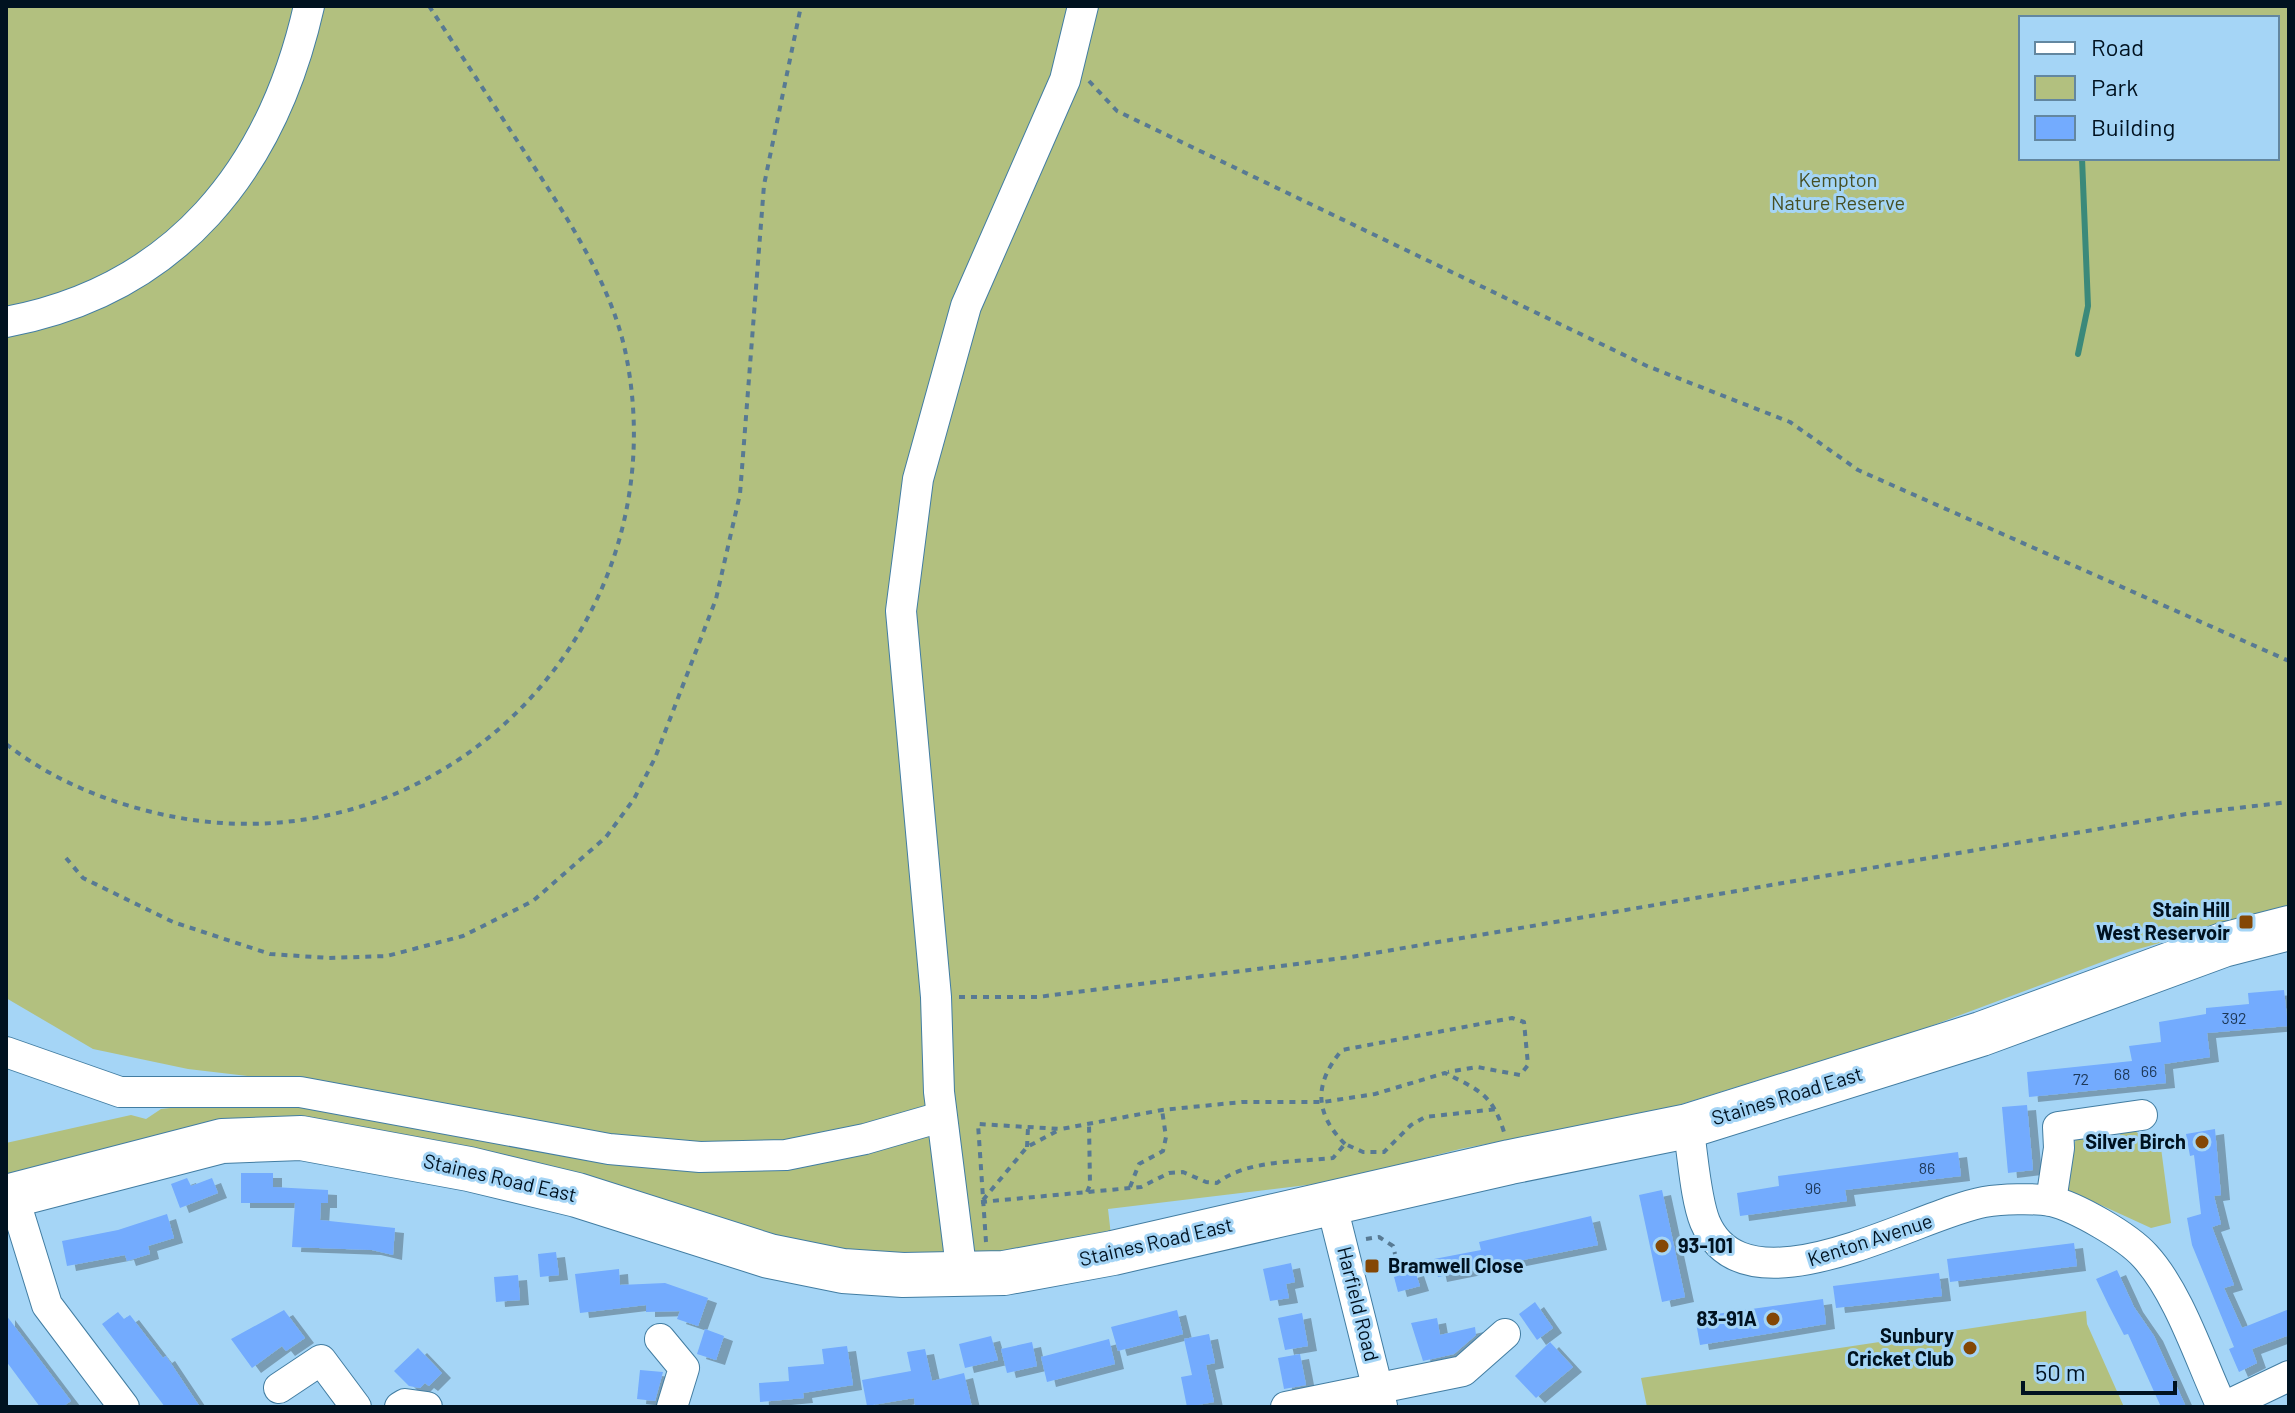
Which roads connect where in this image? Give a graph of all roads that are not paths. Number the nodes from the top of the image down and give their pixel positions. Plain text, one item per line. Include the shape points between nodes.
1 (309, 6) edge
2 (1083, 6) edge
3 (6, 322) edge
4 (2289, 928) edge
5 (6, 1052) edge
6 (2142, 1115) dead end
7 (941, 1117) junction
8 (1688, 1126) junction
9 (2051, 1201) junction
10 (12, 1203) edge
11 (1337, 1222) junction
12 (974, 1260) junction
13 (1505, 1334) dead end
14 (660, 1339) dead end
15 (2289, 1376) edge
16 (279, 1388) dead end
17 (1380, 1398) edge
18 (124, 1407) edge
19 (356, 1407) edge
20 (400, 1407) edge
21 (427, 1407) edge
22 (672, 1407) edge
23 (1286, 1407) edge
24 (2223, 1407) edge

1 - 3 street via 279,105 238,180 195,228 137,274 89,298
2 - 7 street via 1065,80 966,306 918,479 901,611 936,997
4 - 8 highway, Staines Road East via 2195,955 1981,1034
5 - 7 street via 120,1092 300,1092 609,1149 700,1157 786,1155
6 - 9 street via 2058,1127
7 - 12 street
8 - 9 street, Kenton Avenue via 1705,1223 1726,1249 1759,1263 1800,1263 1984,1202
8 - 11 highway, Staines Road East via 1510,1162
9 - 24 street, Kenton Avenue via 2113,1230 2144,1254 2165,1283
10 - 12 highway, Staines Road East via 169,1152 222,1141 301,1138 577,1195 769,1256 843,1271
10 - 18 street via 47,1305
11 - 12 highway, Staines Road East via 1047,1267
11 - 17 street, Harfield Road
13 - 17 street via 1463,1371
14 - 22 street via 698,1372
15 - 24 street, Kenton Avenue
16 - 19 street via 321,1360
17 - 23 street
20 - 21 street

